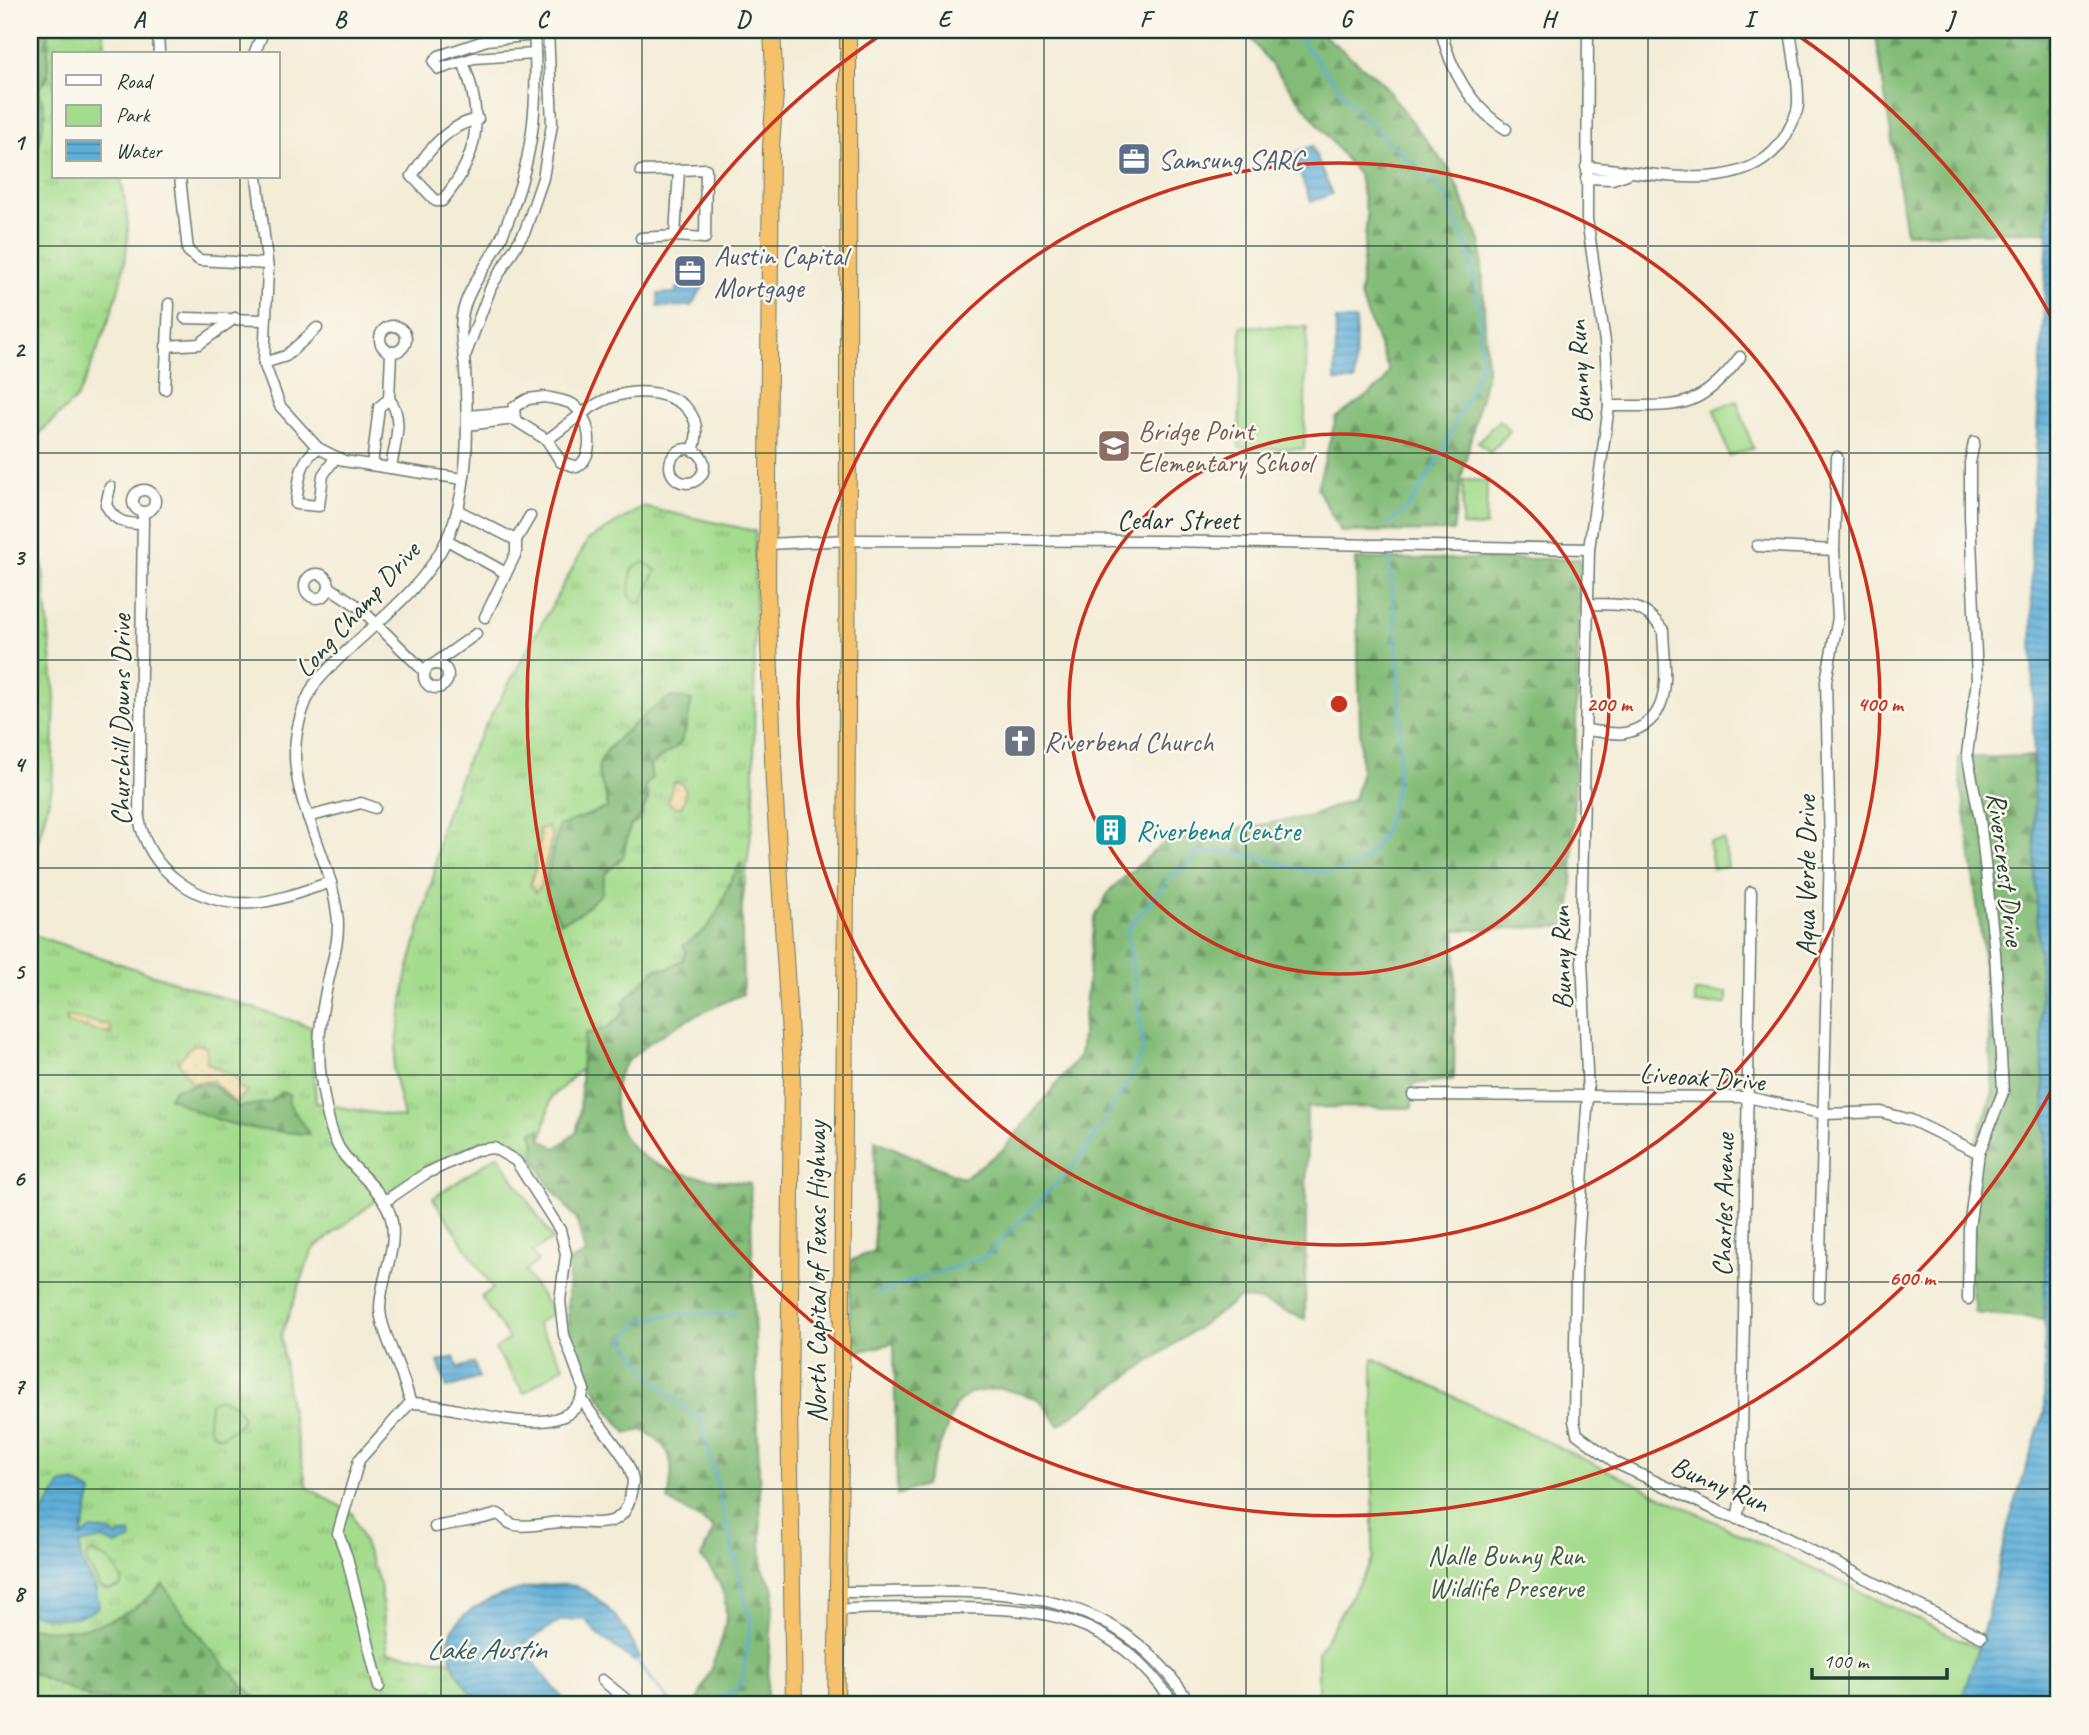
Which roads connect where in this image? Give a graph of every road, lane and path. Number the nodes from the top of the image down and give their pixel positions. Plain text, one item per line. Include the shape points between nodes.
1 (158, 30) edge
2 (264, 30) edge
3 (548, 30) edge
4 (772, 30) edge
5 (848, 30) edge
6 (1441, 30) edge
7 (1588, 30) edge
8 (1790, 30) edge
9 (534, 41) edge
10 (549, 45) junction
11 (159, 52) edge
12 (255, 52) edge
13 (463, 62) junction
14 (478, 119) junction
15 (1506, 129) dead end
16 (679, 170) junction
17 (641, 171) dead end
18 (1586, 173) junction
19 (180, 178) edge
20 (257, 178) edge
21 (507, 222) junction
22 (525, 231) junction
23 (675, 236) junction
24 (641, 238) dead end
25 (267, 264) junction
26 (169, 304) dead end
27 (185, 318) dead end
28 (236, 318) junction
29 (264, 320) junction
30 (317, 328) dead end
31 (166, 346) junction
32 (391, 352) dead end
33 (1740, 357) dead end
34 (464, 358) junction
35 (264, 363) junction
36 (165, 390) dead end
37 (389, 399) junction
38 (1609, 405) junction
39 (583, 414) junction
40 (513, 416) junction
41 (467, 420) junction
42 (547, 440) junction
43 (1974, 442) dead end
44 (318, 448) junction
45 (693, 451) dead end
46 (336, 457) junction
47 (1837, 457) dead end
48 (372, 465) junction
49 (391, 468) junction
50 (463, 479) junction
51 (110, 487) dead end
52 (457, 510) junction
53 (530, 516) dead end
54 (447, 540) junction
55 (516, 540) junction
56 (849, 540) junction
57 (767, 544) junction
58 (1757, 546) dead end
59 (1589, 549) junction
60 (1833, 550) junction
61 (504, 572) junction
62 (329, 587) dead end
63 (1588, 604) junction
64 (485, 617) dead end
65 (377, 624) junction
66 (476, 634) dead end
67 (435, 664) junction
68 (424, 671) junction
69 (1586, 730) junction
70 (375, 808) dead end
71 (307, 817) junction
72 (331, 882) junction
73 (1751, 892) dead end
74 (1588, 1094) junction
75 (1413, 1095) dead end
76 (1747, 1097) junction
77 (1825, 1114) junction
78 (1979, 1153) junction
79 (384, 1202) junction
80 (1819, 1297) dead end
81 (1968, 1299) dead end
82 (582, 1399) junction
83 (410, 1403) junction
84 (1737, 1518) junction
85 (435, 1527) dead end
86 (838, 1592) junction
87 (1006, 1594) junction
88 (1005, 1608) junction
89 (838, 1610) junction
90 (1981, 1637) dead end
91 (1159, 1663) junction
92 (1150, 1672) junction
93 (602, 1680) dead end
94 (379, 1687) dead end
95 (633, 1705) edge
96 (791, 1705) edge
97 (836, 1705) edge
98 (1175, 1705) edge
99 (1191, 1705) edge

1 - 11 street
2 - 12 street
3 - 10 street, Long Champ Drive
4 - 57 highway, North Capital of Texas Highway via 775,92
5 - 56 highway, North Capital of Texas Highway
6 - 15 street via 1459,79 1487,118
7 - 18 street, Bunny Run
8 - 18 street via 1798,86 1795,118 1780,145 1756,167 1731,175 1627,174 1615,169
9 - 10 street
9 - 13 street
9 - 13 street via 487,40 439,56 434,62 439,69
9 - 21 street, Long Champ Drive via 534,131 526,174
10 - 22 street, Long Champ Drive via 551,124 543,178
13 - 14 street via 473,86
14 - 14 street via 464,170 442,201 436,201 412,176 452,130
16 - 17 street
16 - 23 street
16 - 23 street via 706,169 705,237
18 - 38 street, Bunny Run via 1591,260 1605,342
19 - 25 street via 188,251 200,260
20 - 25 street
21 - 22 street
21 - 34 street, Long Champ Drive via 466,300 461,329
22 - 34 street, Long Champ Drive via 491,287
23 - 24 street
25 - 29 street
26 - 31 street
27 - 28 street
28 - 29 street
28 - 31 street via 199,344
29 - 35 street
30 - 35 street via 286,356
31 - 36 street
32 - 37 street
33 - 38 street via 1720,384 1695,400
34 - 41 street, Long Champ Drive
35 - 44 street via 280,407
37 - 48 street via 379,407
37 - 49 street via 397,409 398,421
38 - 59 street, Bunny Run
39 - 40 street via 571,404 545,397 514,407
39 - 42 street
39 - 42 street via 588,427 584,463 568,467
39 - 45 street via 617,396 673,397 694,417 698,431
40 - 41 street
40 - 42 street
41 - 50 street, Long Champ Drive
43 - 78 street, Rivercrest Drive via 1970,516 1977,680 1967,754 1980,820 1995,953 2003,1092
44 - 46 street
44 - 46 street via 300,470 296,504 319,506 323,475
46 - 48 street
47 - 60 street, Aqua Verde Drive
48 - 49 street
49 - 50 street
50 - 52 street, Long Champ Drive
51 - 72 street, Churchill Downs Drive via 106,505 111,514 122,523 143,518 139,818 149,850 177,881 237,902 264,901
52 - 54 street, Long Champ Drive
52 - 55 street
53 - 55 street
54 - 61 street
54 - 65 street, Long Champ Drive via 418,583
55 - 61 street via 516,553
56 - 57 street, Cedar Street
56 - 59 street, Cedar Street
56 - 86 highway, North Capital of Texas Highway
57 - 96 highway, North Capital of Texas Highway via 774,785 792,1067
58 - 60 street
59 - 63 street, Bunny Run
60 - 77 street, Aqua Verde Drive via 1838,618 1826,681 1830,848
61 - 64 street
62 - 65 street
63 - 69 street, Bunny Run
63 - 69 street via 1638,606 1657,622 1663,631 1665,700 1645,724 1624,733
65 - 68 street
65 - 71 street, Long Champ Drive via 327,669 305,702 294,754
66 - 67 street
67 - 68 street
67 - 68 street via 447,672 443,687 428,686
69 - 74 street, Bunny Run via 1581,937
70 - 71 street via 361,803
71 - 72 street, Long Champ Drive
72 - 79 street, Long Champ Drive via 339,934 318,1042 322,1085 340,1150
73 - 76 street, Charles Avenue
74 - 75 street, Liveoak Drive
74 - 76 street, Liveoak Drive
74 - 84 street, Bunny Run via 1576,1273 1577,1434 1616,1463
76 - 77 street, Liveoak Drive
76 - 84 street, Charles Avenue
77 - 78 street, Liveoak Drive via 1881,1112 1911,1120
77 - 80 street, Aqua Verde Drive
78 - 81 street, Rivercrest Drive via 1969,1228
79 - 82 street via 425,1174 477,1150 494,1148 516,1161 560,1230 566,1254 560,1301 564,1335 584,1390
79 - 83 street, Long Champ Drive via 393,1232 379,1310
82 - 83 street via 566,1417 522,1422
82 - 85 street via 624,1458 633,1481 620,1517 610,1523 517,1526 498,1514 485,1521
83 - 94 street via 359,1460 338,1533
84 - 90 street, Bunny Run via 1767,1528
86 - 87 street
86 - 89 highway, North Capital of Texas Highway
87 - 88 street
87 - 91 street via 1055,1602 1096,1616 1127,1634
88 - 89 street
88 - 92 street via 1054,1616 1096,1630
89 - 97 highway, North Capital of Texas Highway
91 - 92 street
91 - 99 street
92 - 98 street
93 - 95 street

